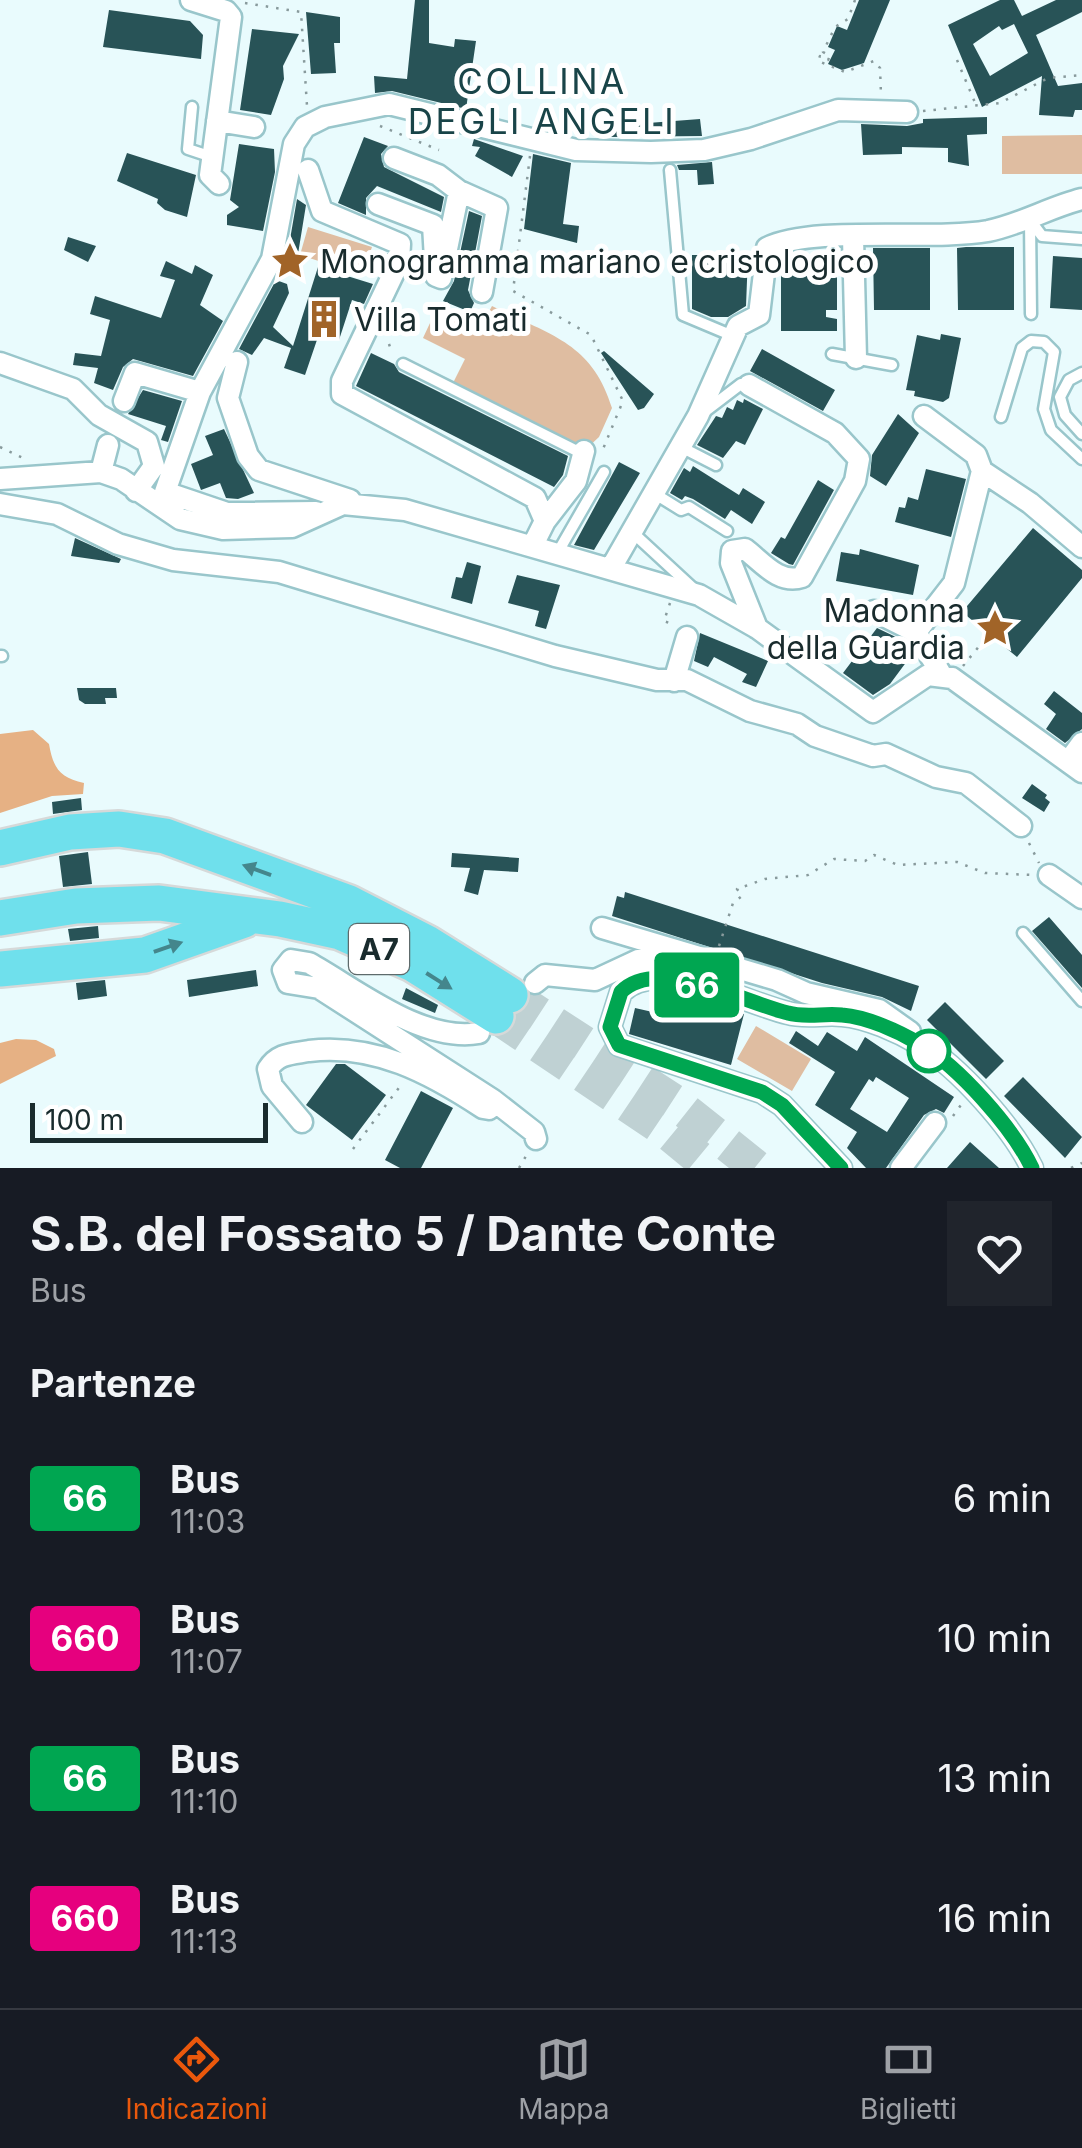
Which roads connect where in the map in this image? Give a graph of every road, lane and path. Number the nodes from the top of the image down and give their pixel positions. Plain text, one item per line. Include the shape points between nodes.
1 (190, 0) edge
2 (230, 0) edge
3 (855, 0) edge
4 (957, 60) dead end
5 (1082, 75) edge
6 (364, 106) junction
7 (192, 107) dead end
8 (977, 107) junction
9 (882, 111) junction
10 (906, 112) joint
11 (217, 121) junction
12 (306, 127) junction
13 (254, 128) dead end
14 (532, 140) junction
15 (439, 150) dead end
16 (212, 157) junction
17 (394, 158) dead end
18 (308, 170) dead end
19 (670, 170) dead end
20 (219, 184) dead end
21 (459, 191) junction
22 (1082, 198) edge
23 (1030, 220) junction
24 (368, 229) junction
25 (853, 237) junction
26 (1082, 239) edge
27 (482, 292) dead end
28 (1031, 314) dead end
29 (734, 336) junction
30 (832, 354) dead end
31 (856, 358) junction
32 (237, 362) dead end
33 (0, 364) edge
34 (403, 364) dead end
35 (892, 365) dead end
36 (1082, 373) edge
37 (750, 386) joint
38 (200, 392) junction
39 (124, 401) dead end
40 (698, 416) junction
41 (924, 416) dead end
42 (1001, 417) dead end
43 (1082, 434) edge
44 (108, 445) dead end
45 (680, 446) junction
46 (583, 459) junction
47 (1082, 459) edge
48 (716, 465) dead end
49 (982, 471) junction
50 (101, 472) junction
51 (604, 472) dead end
52 (0, 480) edge
53 (136, 492) junction
54 (651, 492) junction
55 (356, 502) junction
56 (0, 504) edge
57 (319, 512) junction
58 (545, 521) junction
59 (630, 530) junction
60 (727, 531) dead end
61 (533, 544) junction
62 (1082, 546) edge
63 (558, 552) junction
64 (611, 568) junction
65 (675, 586) junction
66 (699, 595) junction
67 (874, 611) dead end
68 (757, 628) junction
69 (916, 632) junction
70 (989, 634) dead end
71 (687, 637) joint
72 (946, 676) junction
73 (674, 681) junction
74 (1082, 743) edge
75 (1075, 767) edge
76 (1021, 826) joint
77 (0, 848) edge
78 (1049, 875) junction
79 (1082, 898) edge
80 (0, 918) edge
81 (250, 918) junction
82 (602, 928) dead end
83 (1022, 933) dead end
84 (715, 961) junction
85 (0, 969) edge
86 (806, 993) junction
87 (1082, 1001) edge
88 (505, 1007) junction
89 (921, 1044) junction
90 (414, 1068) junction
91 (972, 1091) junction
92 (494, 1100) junction
93 (302, 1122) dead end
94 (934, 1125) joint
95 (536, 1140) dead end
96 (353, 1149) dead end
97 (1082, 1164) edge
98 (841, 1168) edge
99 (901, 1168) edge
100 (1032, 1168) edge
101 (1071, 1168) edge

1 - 11 street via 230,13
2 - 12 path via 302,12
3 - 9 path via 823,52 828,60 818,61 845,72 874,61
4 - 8 path
5 - 8 path via 1048,78
6 - 12 street
6 - 14 street via 403,106
6 - 15 path via 377,124
7 - 16 lane via 188,149
8 - 10 path
9 - 10 street
9 - 14 street via 838,110 704,150 576,150
11 - 13 street
11 - 16 street
12 - 38 street via 294,144 272,259
14 - 46 path via 513,291 591,335 623,401 599,455
16 - 20 street via 210,175
17 - 21 street
18 - 24 street via 322,211
19 - 29 lane via 683,315
21 - 24 street via 441,278 435,228 379,202
21 - 27 street via 497,208
22 - 23 street
23 - 25 street via 985,231
23 - 26 lane via 1050,239
23 - 28 lane
24 - 58 street via 396,239 401,251 342,394 530,496
25 - 29 street via 766,248 760,315 738,326
25 - 31 street
29 - 40 street
30 - 31 lane
31 - 35 lane
32 - 55 street via 228,398 259,470
33 - 53 street via 73,389 99,415 147,442 154,466
34 - 46 lane
36 - 43 lane via 1060,397 1064,415
37 - 40 lane via 741,384
37 - 68 street via 835,433 859,459 856,481 802,577 774,572 744,549 732,551
38 - 39 street via 135,373
38 - 57 street via 165,485 169,497 228,513
40 - 45 street
41 - 49 street via 976,455
42 - 47 lane via 1022,348 1044,342 1054,352 1044,408 1050,430
44 - 50 street
45 - 48 lane
45 - 54 street
46 - 58 street
49 - 62 street
49 - 69 street via 954,584
50 - 52 street
50 - 53 street
51 - 63 lane
53 - 57 street via 180,520 208,528 273,530
54 - 59 street
54 - 60 lane
55 - 57 street
55 - 61 street
56 - 73 street via 57,514 118,544 174,560 279,572 555,656
58 - 61 street
59 - 64 street
59 - 66 lane
61 - 63 street
63 - 64 street
64 - 65 street
65 - 66 street
65 - 71 path via 664,621 690,629
66 - 68 street
67 - 69 street
68 - 72 street via 873,712 914,682
69 - 72 street
70 - 72 path
71 - 73 street
72 - 75 street
73 - 76 street via 686,680 872,756 886,754 966,783
74 - 75 street
76 - 78 path
88 -> 77 highway, A7 via 427,943 349,903 165,836 118,829 70,832
78 - 79 street
78 - 84 path via 985,873 957,862 898,865 874,855 865,861 834,859 808,875 737,889 742,896 728,914
80 - 81 highway, A7 via 160,903
85 -> 81 highway, A7 via 144,955
81 -> 88 highway, A7 via 340,932
82 - 84 street
83 - 87 lane
84 - 86 street
86 - 88 street via 660,957 595,980 545,975
86 - 89 street via 887,1013
88 - 92 street via 459,1034 432,1028 304,961 290,960 283,970 288,983 319,988
89 - 91 street
89 - 98 street via 855,1016 792,1014 673,978 637,981 618,995 610,1027 619,1045 762,1092
90 - 92 street via 483,1108
90 - 93 street via 332,1049 282,1056 270,1065 268,1078
90 - 96 path
91 - 94 path via 941,1133
91 - 100 street via 1019,1140
92 - 95 street
94 - 99 street
97 - 101 path

